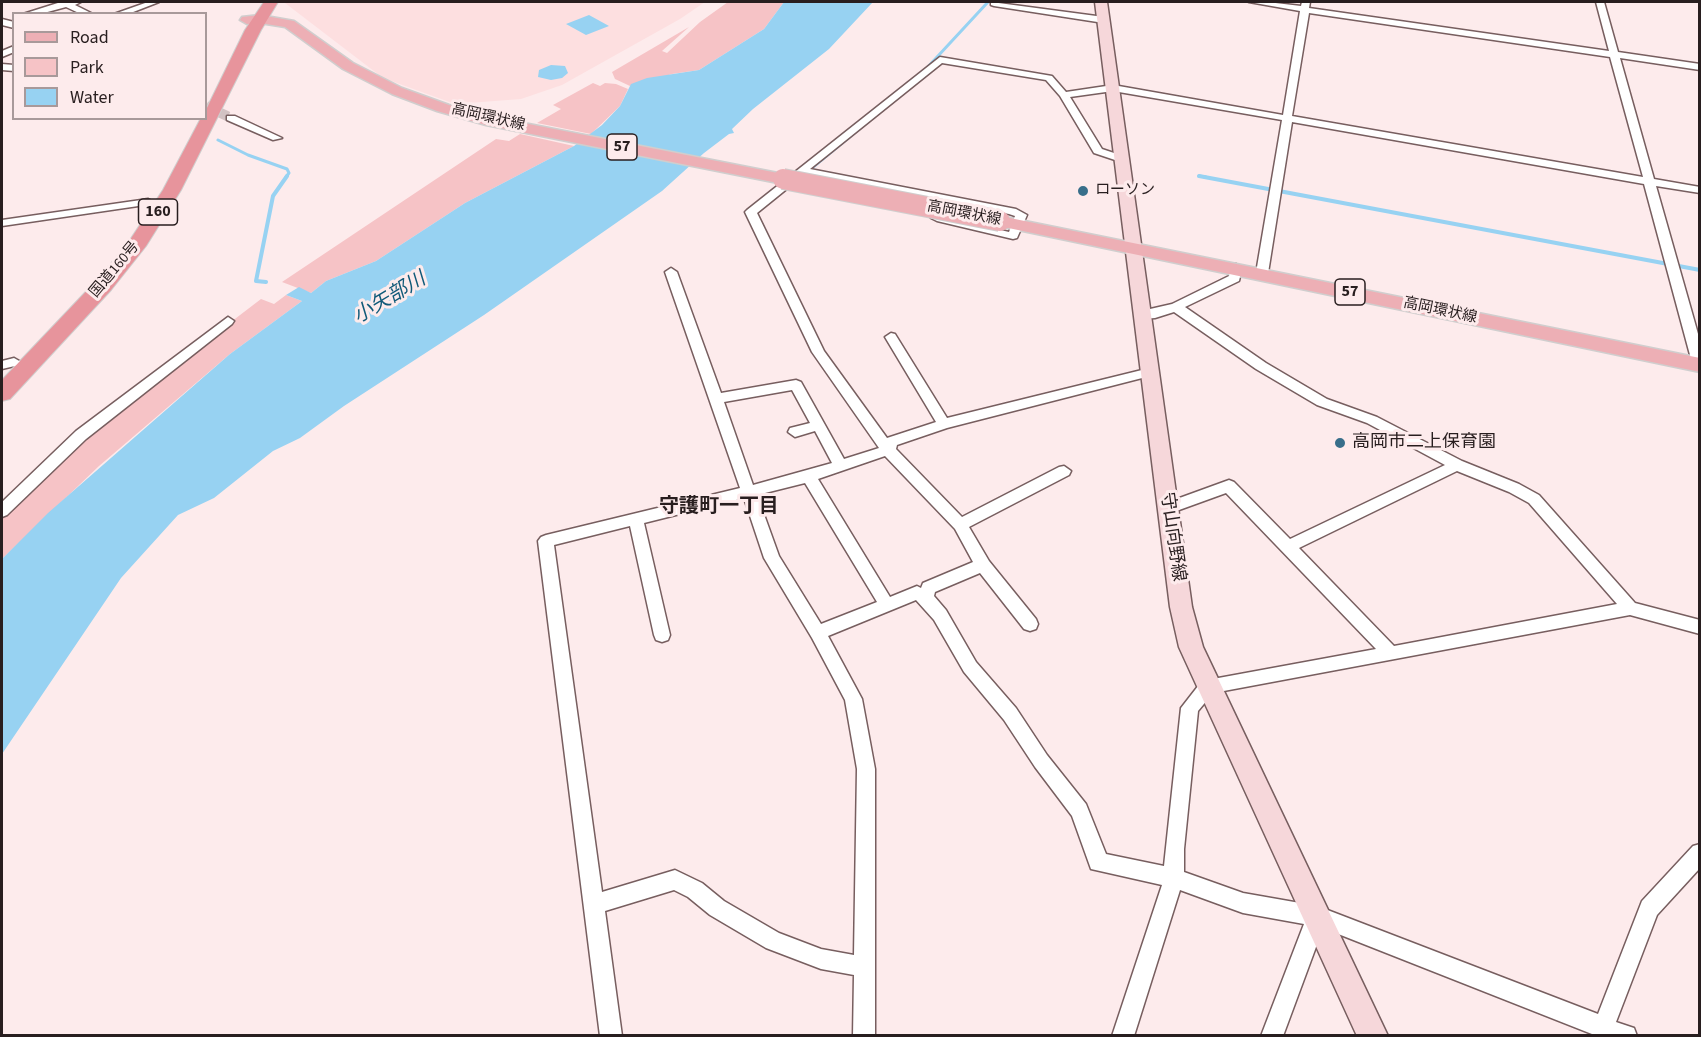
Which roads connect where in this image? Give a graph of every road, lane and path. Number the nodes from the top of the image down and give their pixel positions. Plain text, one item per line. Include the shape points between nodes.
1 (62, 2) edge
2 (76, 2) edge
3 (155, 2) edge
4 (271, 2) edge
5 (1101, 2) edge
6 (1253, 2) edge
7 (1600, 2) edge
8 (994, 3) dead end
9 (1306, 5) edge
10 (33, 12) edge
11 (84, 12) edge
12 (124, 12) edge
13 (256, 14) edge
14 (1104, 20) junction
15 (1615, 55) junction
16 (1700, 67) edge
17 (1113, 88) junction
18 (207, 92) edge
19 (1064, 95) junction
20 (207, 117) edge
21 (231, 118) tunnel mouth
22 (1288, 118) junction
23 (192, 120) edge
24 (205, 120) edge
25 (278, 138) dead end
26 (1122, 159) junction
27 (802, 171) junction
28 (1649, 181) junction
29 (783, 183) junction
30 (1700, 190) edge
31 (148, 202) junction
32 (2, 223) edge
33 (1009, 223) junction
34 (1135, 248) junction
35 (1236, 268) junction
36 (671, 272) dead end
37 (1262, 273) junction
38 (1176, 306) junction
39 (1141, 315) junction
40 (228, 321) dead end
41 (891, 337) dead end
42 (1699, 366) edge
43 (6, 367) edge
44 (1150, 372) junction
45 (2, 393) edge
46 (716, 399) junction
47 (944, 424) junction
48 (819, 425) junction
49 (795, 432) dead end
50 (888, 450) junction
51 (1457, 465) junction
52 (841, 466) junction
53 (1065, 471) dead end
54 (809, 477) junction
55 (749, 493) junction
56 (1168, 508) junction
57 (2, 511) edge
58 (636, 520) junction
59 (960, 525) junction
60 (1287, 547) junction
61 (983, 566) junction
62 (925, 597) junction
63 (887, 605) junction
64 (1630, 608) junction
65 (1030, 624) dead end
66 (1700, 627) edge
67 (818, 633) junction
68 (662, 635) dead end
69 (1390, 654) junction
70 (1208, 686) junction
71 (1700, 853) edge
72 (1174, 878) junction
73 (592, 905) junction
74 (1317, 916) junction
75 (864, 967) junction
76 (1604, 1026) junction
77 (611, 1035) edge
78 (864, 1035) edge
79 (1123, 1035) edge
80 (1272, 1035) edge
81 (1373, 1035) edge
82 (1626, 1035) edge

1 - 2 street
1 - 10 street
1 - 11 street
3 - 12 street
4 - 13 highway, 国道160号 / 160
5 - 14 main road, 守山向野線
6 - 9 street
7 - 15 street
8 - 14 street
9 - 15 street
9 - 22 street
13 - 18 highway, 国道160号 / 160
13 - 20 highway, 国道160号 / 160
13 - 29 main road, 高岡環状線 / 57 via 289,24 348,66 397,91 443,108 757,174
14 - 17 main road, 守山向野線
15 - 16 street
15 - 28 street
17 - 19 street
17 - 22 street
17 - 26 main road, 守山向野線
19 - 26 street via 1098,151
19 - 27 street via 1049,78 940,60
21 - 25 street
22 - 28 street
22 - 37 street
23 - 31 highway, 国道160号 / 160
24 - 45 highway, 国道160号 / 160 via 172,190 136,246
26 - 34 main road, 守山向野線
27 - 29 street
27 - 33 street via 1012,210 1021,215
28 - 30 street
28 - 42 street
29 - 33 main road, 高岡環状線 / 57, bridge
29 - 50 street via 752,213 818,352
31 - 32 street
31 - 43 highway, 国道160号 / 160 via 93,276
33 - 34 main road, 高岡環状線 / 57
34 - 35 main road, 高岡環状線 / 57
34 - 39 main road, 守山向野線
35 - 37 main road, 高岡環状線 / 57
35 - 38 street via 1235,278
36 - 46 street
37 - 42 main road, 高岡環状線 / 57
38 - 39 street
38 - 51 street via 1261,366 1322,402 1372,420
39 - 44 main road, 守山向野線
40 - 57 street via 81,435
41 - 47 street
44 - 47 street
44 - 56 main road, 守山向野線
46 - 48 street via 796,385
46 - 55 street
47 - 50 street via 892,442
48 - 49 street
48 - 52 street
50 - 52 street
50 - 59 street
51 - 60 street
51 - 64 street via 1534,499
52 - 54 street
53 - 59 street
54 - 55 street
54 - 63 street
55 - 58 street
55 - 67 street via 772,558
56 - 60 street via 1229,486
56 - 70 main road, 守山向野線 via 1181,607 1191,647
58 - 68 street
58 - 73 street via 546,541
59 - 61 street
60 - 69 street
61 - 62 street via 929,588
61 - 65 street
62 - 63 street via 917,593
62 - 72 street via 940,615 970,668 1010,714 1079,810 1098,862
63 - 67 street
64 - 66 street
64 - 69 street
67 - 75 street via 853,699 866,769
69 - 70 street
70 - 72 street via 1190,708
70 - 74 main road, 守山向野線
71 - 76 street via 1649,908
72 - 74 street via 1243,903
72 - 79 street
73 - 75 street via 675,880 773,941 821,959
73 - 77 street
74 - 76 street
74 - 80 street
74 - 81 main road, 守山向野線
75 - 78 street
76 - 82 street

